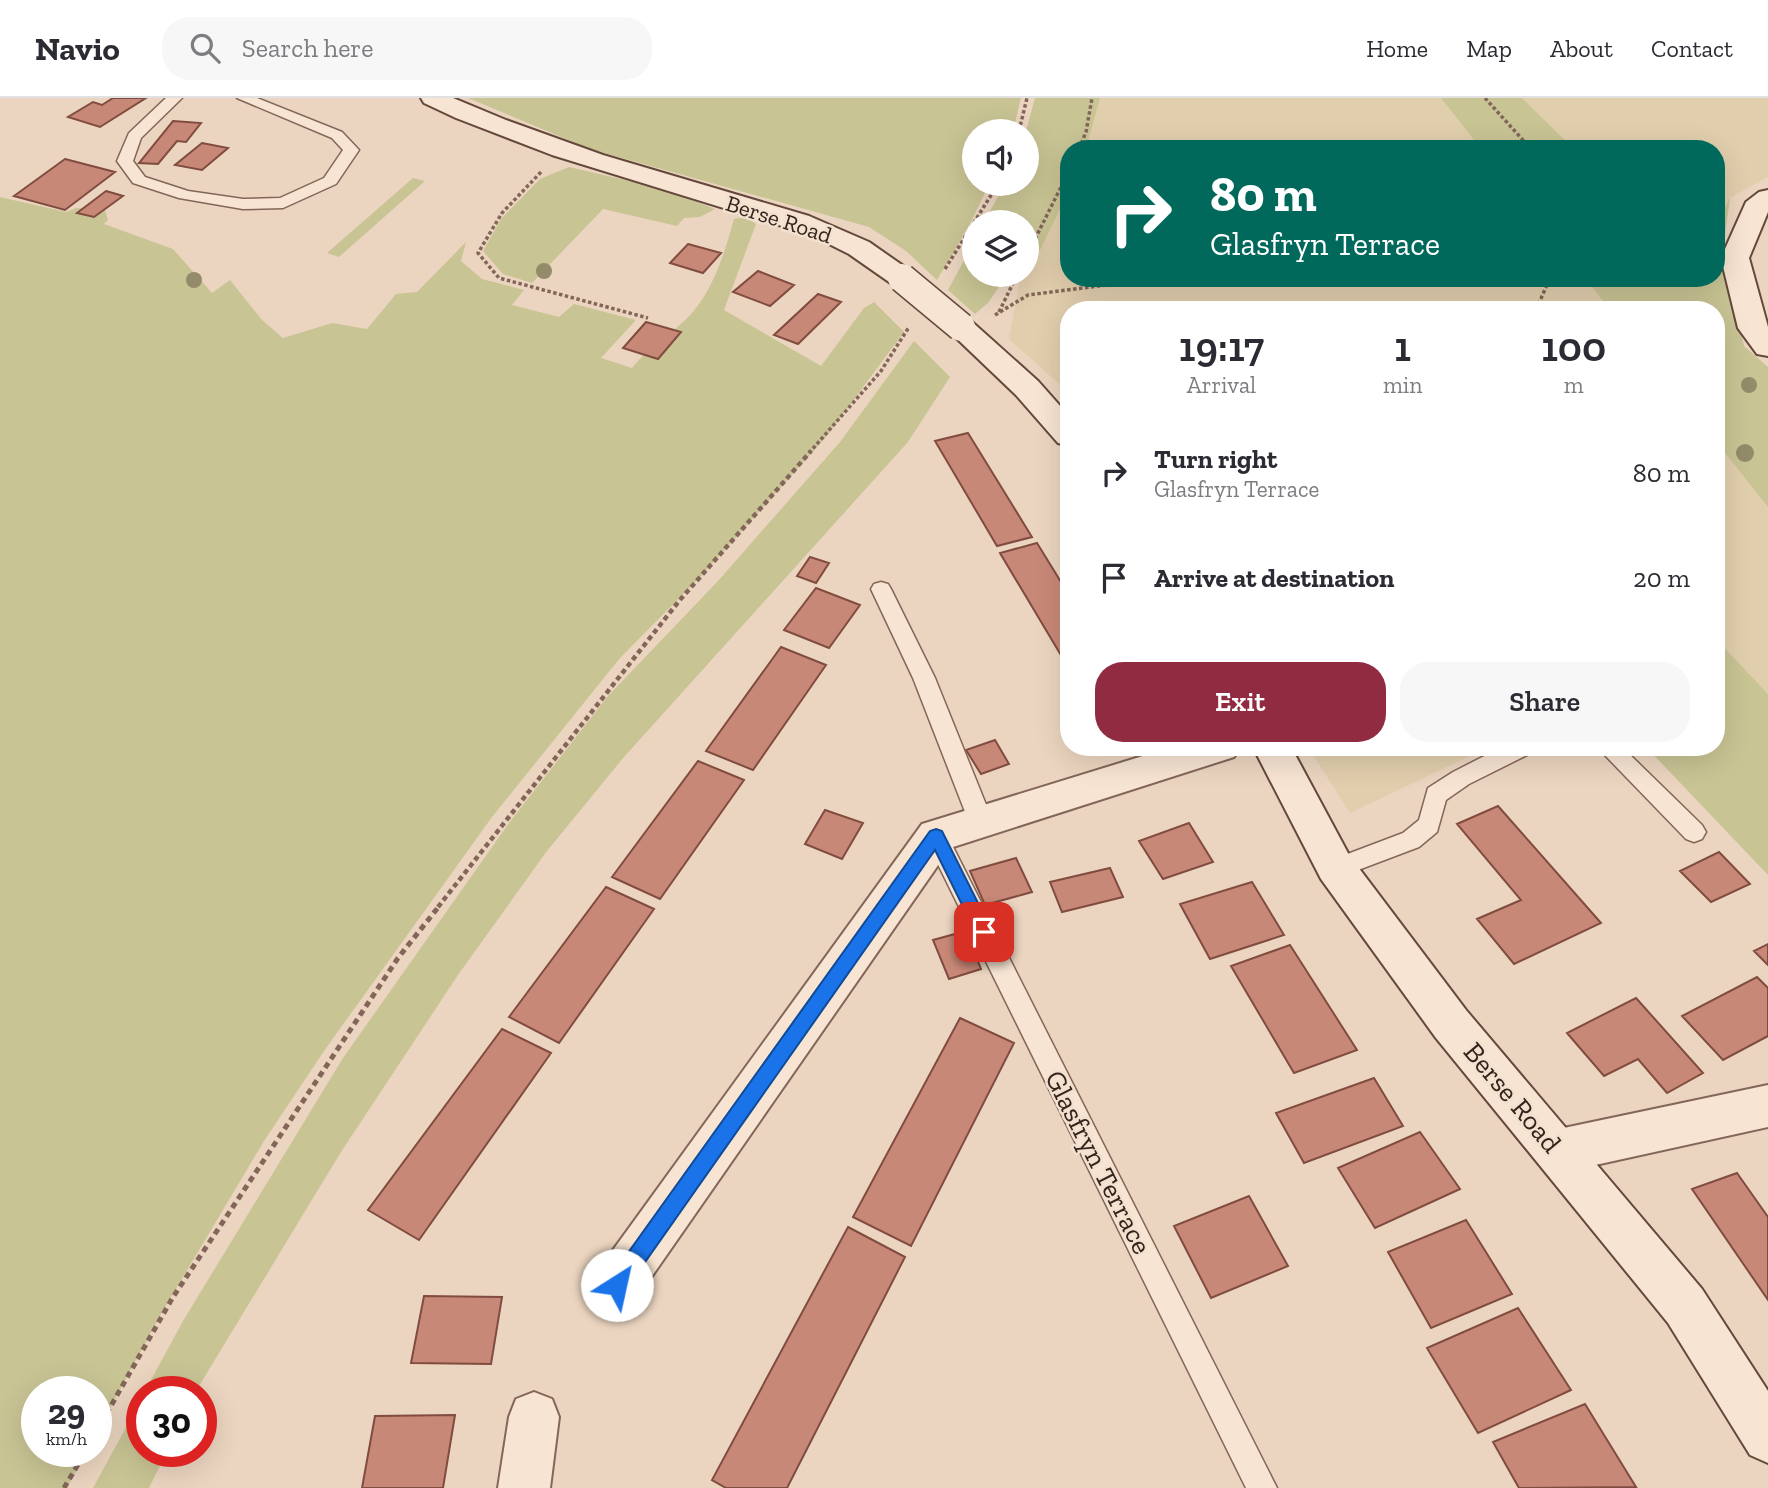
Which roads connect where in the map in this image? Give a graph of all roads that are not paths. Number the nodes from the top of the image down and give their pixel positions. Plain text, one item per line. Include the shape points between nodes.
1 (175, 98) edge
2 (244, 98) edge
3 (433, 98) edge
4 (1768, 198) edge
5 (1768, 347) edge
6 (1060, 426) edge
7 (881, 589) dead end
8 (1192, 756) edge
9 (1277, 756) edge
10 (1504, 756) edge
11 (1617, 756) edge
12 (981, 822) junction
13 (1694, 832) dead end
14 (936, 836) junction
15 (1337, 868) junction
16 (1768, 1106) edge
17 (1559, 1151) junction
18 (617, 1285) dead end
19 (534, 1417) dead end
20 (1768, 1437) edge
21 (524, 1488) edge
22 (1262, 1488) edge

1 - 2 lane via 134,136 125,162 138,180 185,195 243,204 283,203 330,181 351,150 337,135
3 - 6 main road, Berse Road, bridge via 498,129 561,151 788,218 857,246 964,330 1027,387
4 - 5 main road via 1756,208 1735,258 1753,327
7 - 12 lane via 925,678
8 - 12 main road
9 - 15 main road, Berse Road
10 - 15 lane via 1436,795 1429,825 1411,840
11 - 13 lane
12 - 14 main road
14 - 18 main road
14 - 22 lane, Glasfryn Terrace
15 - 17 main road, Berse Road via 1451,1024
16 - 17 main road
17 - 20 main road, Berse Road via 1685,1306
19 - 21 main road

